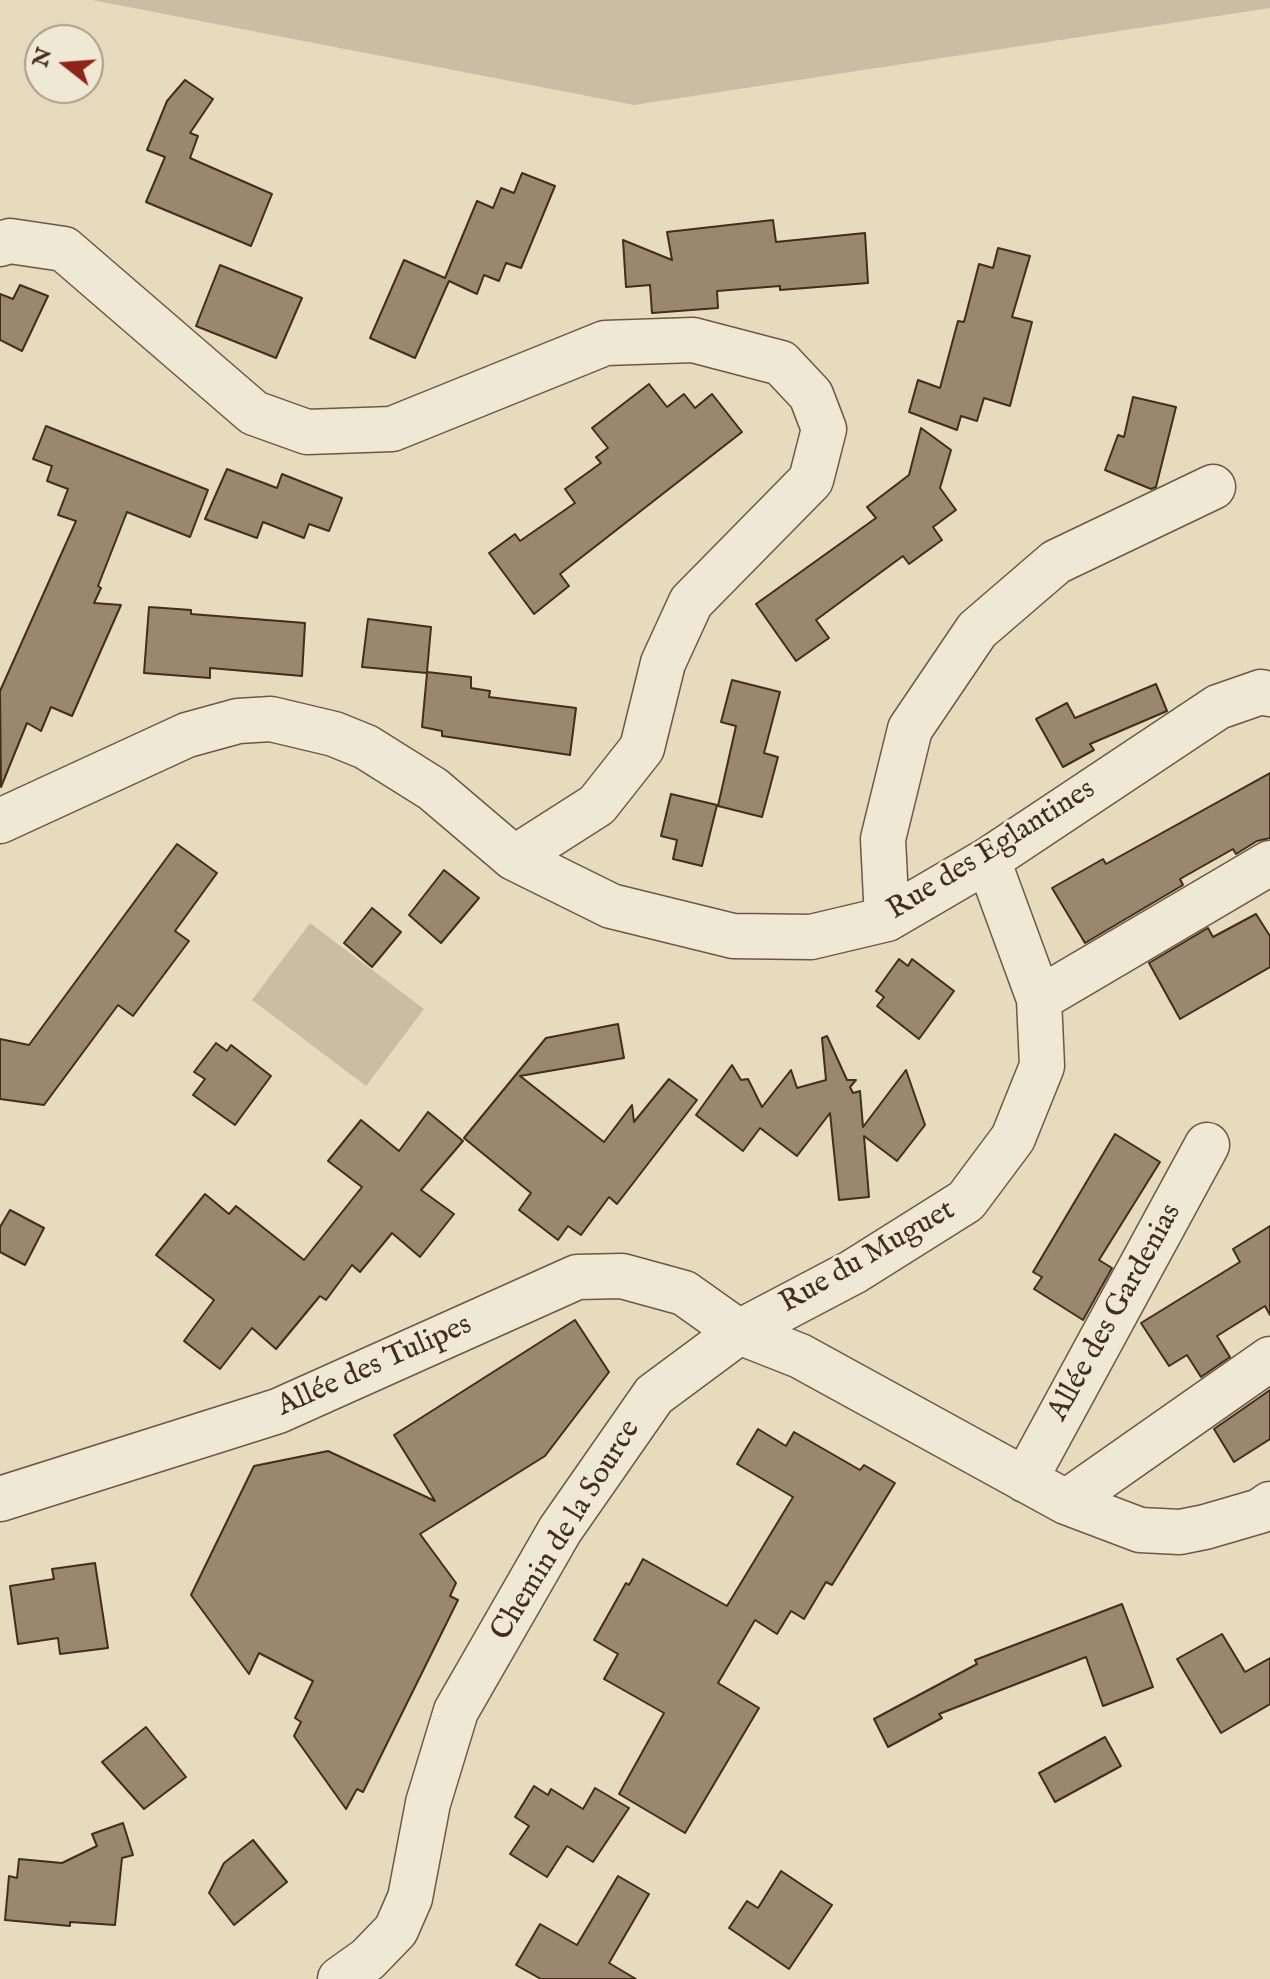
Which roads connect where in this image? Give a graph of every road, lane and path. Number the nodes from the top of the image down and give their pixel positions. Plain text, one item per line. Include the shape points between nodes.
1 (0, 244) edge
2 (1213, 487) dead end
3 (1270, 694) edge
4 (0, 821) edge
5 (514, 858) junction
6 (988, 860) junction
7 (1270, 863) edge
8 (887, 919) junction
9 (1039, 999) junction
10 (1207, 1145) dead end
11 (739, 1332) junction
12 (1270, 1359) edge
13 (1025, 1480) junction
14 (0, 1499) edge
15 (1066, 1502) junction
16 (1270, 1504) edge
17 (340, 1979) edge

1 - 5 street via 64,249 254,413 307,432 392,429 605,343 693,340 781,363 811,395 824,429 811,480 691,602 663,663 642,748 597,805
2 - 8 street via 1056,562 977,630 910,729 883,839
3 - 6 street, Rue des Eglantines via 1261,692 1218,707
4 - 5 street, Rue des Eglantines via 187,735 238,721 271,719 366,747 433,789
5 - 8 street, Rue des Eglantines via 611,906 733,936 811,937
6 - 8 street, Rue des Eglantines
6 - 9 street, Rue du Muguet
7 - 9 street
9 - 11 street, Rue du Muguet via 1042,1066 1013,1138 966,1201 853,1272
10 - 13 street, Allée des Gardenias
11 - 13 street via 800,1356
11 - 14 street, Allée des Tulipes via 684,1293 622,1276 577,1277 278,1411
11 - 17 street, Chemin de la Source via 654,1395 560,1530 456,1711 428,1803 410,1898 396,1930
12 - 15 street
13 - 15 street
15 - 16 street via 1140,1530 1180,1532

